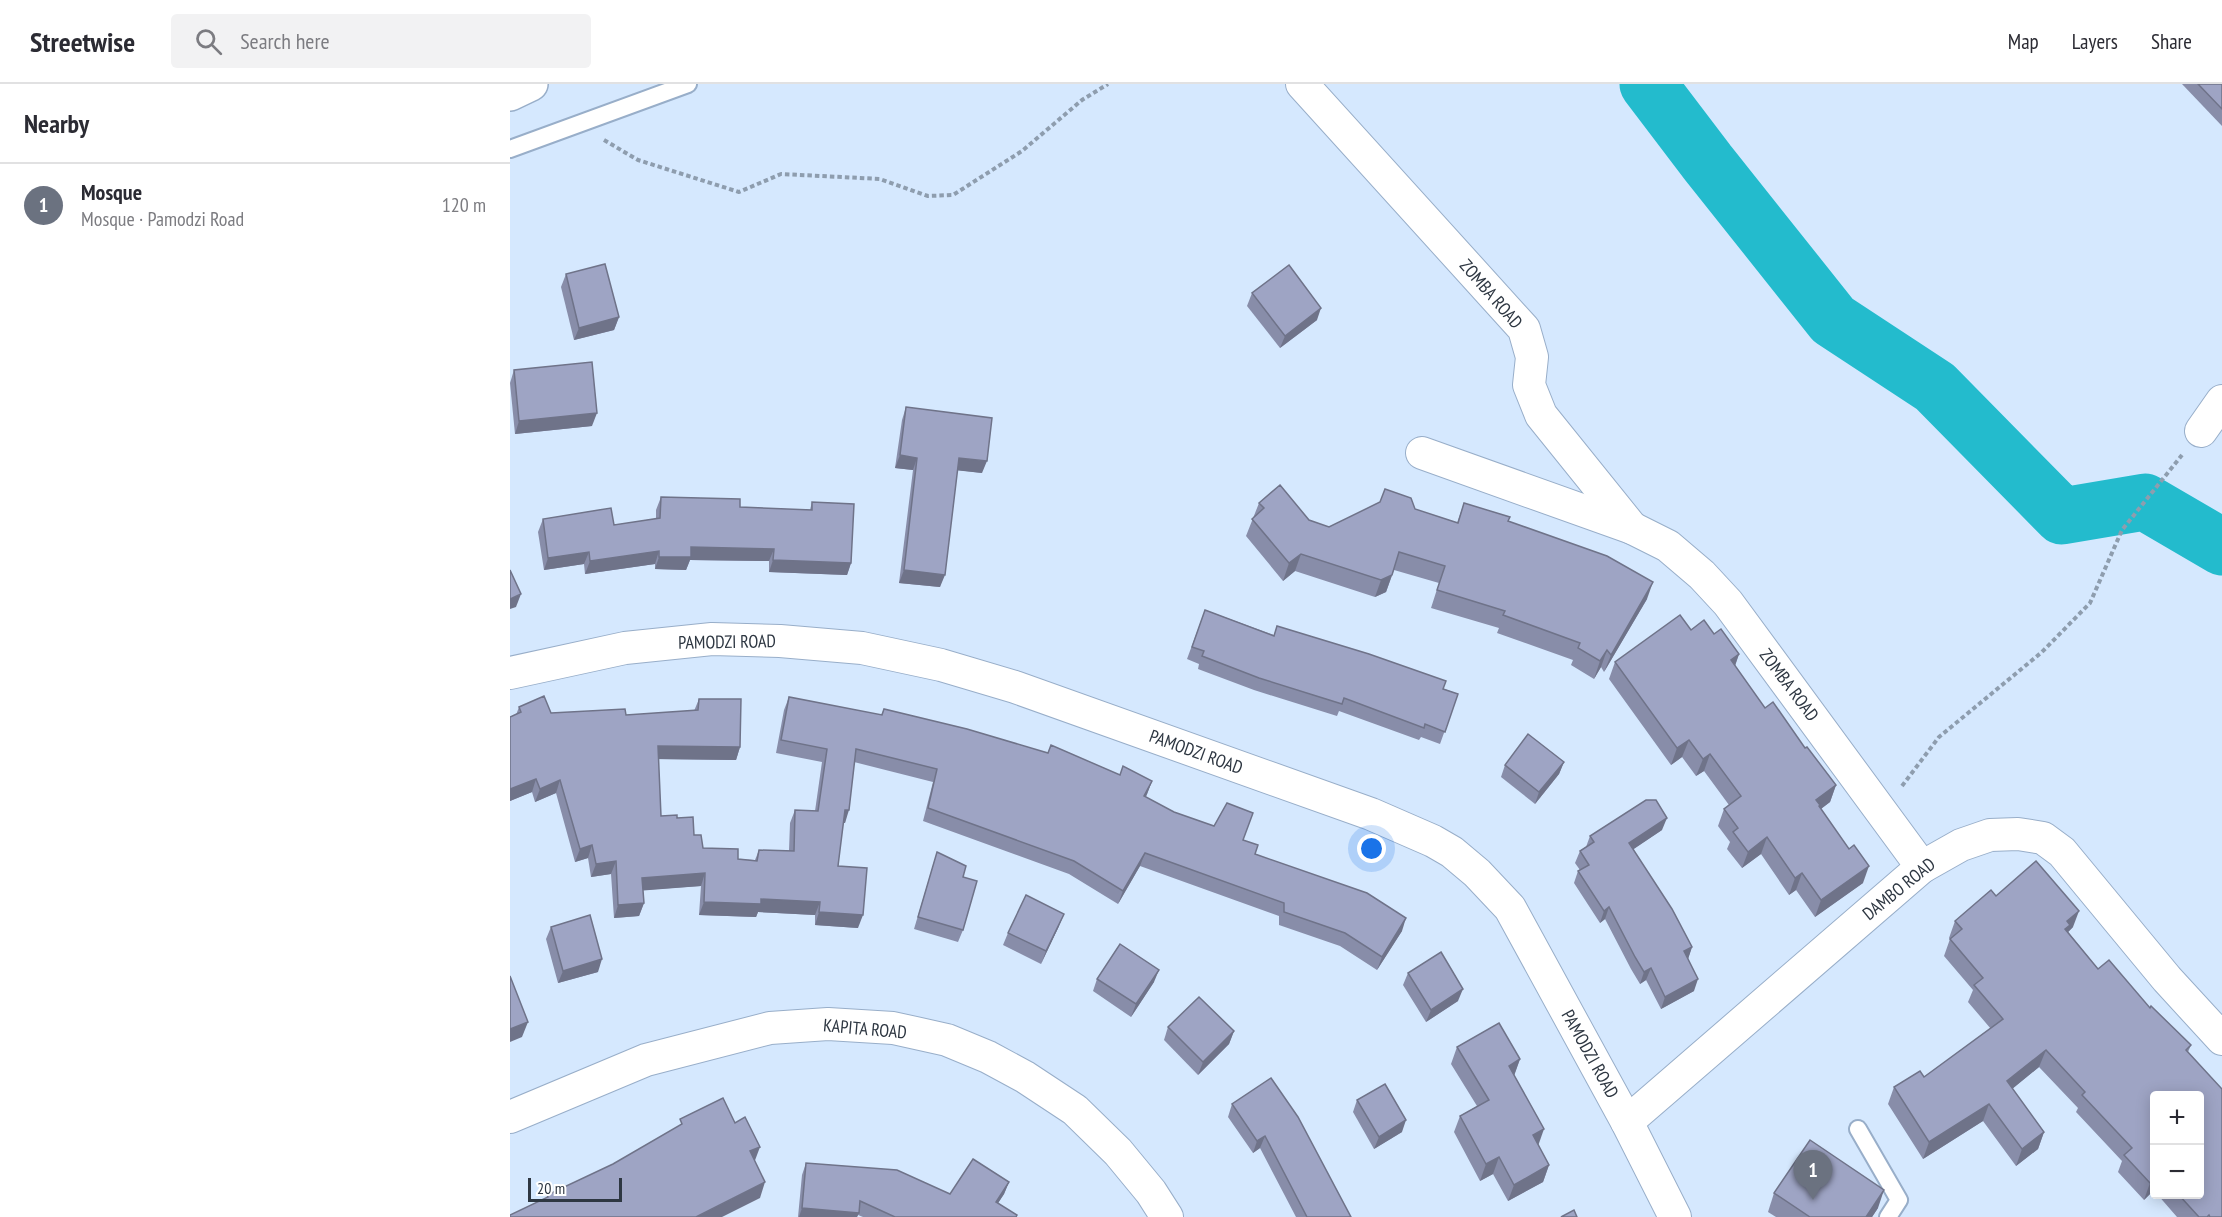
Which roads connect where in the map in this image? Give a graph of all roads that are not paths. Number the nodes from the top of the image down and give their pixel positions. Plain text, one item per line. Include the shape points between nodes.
1 (531, 84) edge
2 (688, 84) edge
3 (1302, 84) edge
4 (510, 94) edge
5 (510, 149) edge
6 (2222, 400) edge
7 (2201, 431) road end
8 (1422, 453) dead end
9 (1632, 528) junction
10 (510, 673) edge
11 (1922, 867) junction
12 (2222, 1039) edge
13 (510, 1117) edge
14 (1627, 1122) junction
15 (1858, 1129) dead end
16 (1167, 1217) edge
17 (1675, 1217) edge
18 (1888, 1217) edge

1 - 4 street
2 - 5 lane
3 - 9 street, ZOMBA ROAD via 1524,329 1532,357 1529,385 1541,415
6 - 7 street
8 - 9 street, ZOMBA ROAD
9 - 11 street, ZOMBA ROAD via 1668,546 1728,603
10 - 14 street, PAMODZI ROAD via 626,648 712,639 862,648 941,665 1015,687 1371,814 1452,852 1510,908
11 - 12 street, DAMBO ROAD via 1961,844 1990,835 2043,838 2062,852
11 - 14 street, DAMBO ROAD
13 - 16 street, KAPITA ROAD via 646,1060 770,1028 828,1024 893,1028 948,1040 988,1057 1075,1110 1119,1152
14 - 17 street, PAMODZI ROAD
15 - 18 lane via 1899,1200

